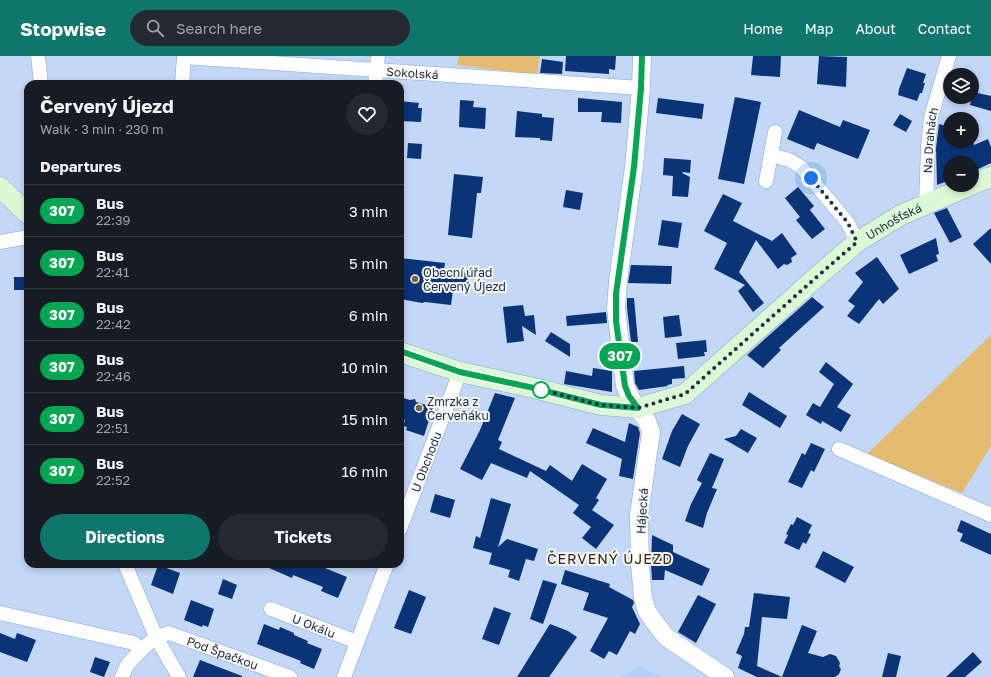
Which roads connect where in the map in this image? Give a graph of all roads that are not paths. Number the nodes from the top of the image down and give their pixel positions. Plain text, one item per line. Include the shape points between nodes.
1 (38, 56) edge
2 (184, 56) edge
3 (642, 56) edge
4 (949, 56) edge
5 (377, 63) edge
6 (41, 80) edge
7 (182, 80) edge
8 (375, 80) edge
9 (641, 88) junction
10 (775, 132) dead end
11 (771, 155) junction
12 (991, 177) edge
13 (766, 181) dead end
14 (979, 182) edge
15 (0, 187) edge
16 (954, 192) edge
17 (926, 203) junction
18 (24, 210) edge
19 (24, 238) edge
20 (0, 242) edge
21 (857, 242) junction
22 (404, 353) edge
23 (460, 372) junction
24 (638, 408) junction
25 (839, 449) dead end
26 (991, 515) edge
27 (404, 519) edge
28 (127, 568) edge
29 (385, 568) edge
30 (271, 609) dead end
31 (0, 614) edge
32 (156, 637) junction
33 (357, 642) junction
34 (140, 651) junction
35 (122, 677) edge
36 (179, 677) edge
37 (290, 677) edge
38 (344, 677) edge
39 (725, 677) edge

1 - 6 street
2 - 5 street, Sokolská
2 - 7 street
3 - 9 street, Hájecká
4 - 17 street, Na Drahách via 931,117
5 - 8 street
5 - 9 street, Sokolská
9 - 24 street, Hájecká via 616,308 625,386
10 - 11 street
11 - 13 street
11 - 21 street via 789,160 801,167 848,223
12 - 14 main road, Unhošťská
15 - 18 main road
16 - 17 main road, Unhošťská
17 - 21 main road, Unhošťská via 901,214
19 - 20 street
21 - 24 main road, Unhošťská via 685,394
22 - 23 main road, Unhošťská
23 - 24 main road, Unhošťská via 601,405
23 - 27 street, U Obchodu
24 - 39 street, Hájecká via 651,432 639,515 640,566 647,612 666,637
25 - 26 street
28 - 32 street
29 - 33 street
30 - 33 street, U Okálu
31 - 34 street via 134,643
32 - 34 street
32 - 36 street
32 - 37 street, Pod Špačkou via 168,633
33 - 38 street
34 - 35 street via 127,665

